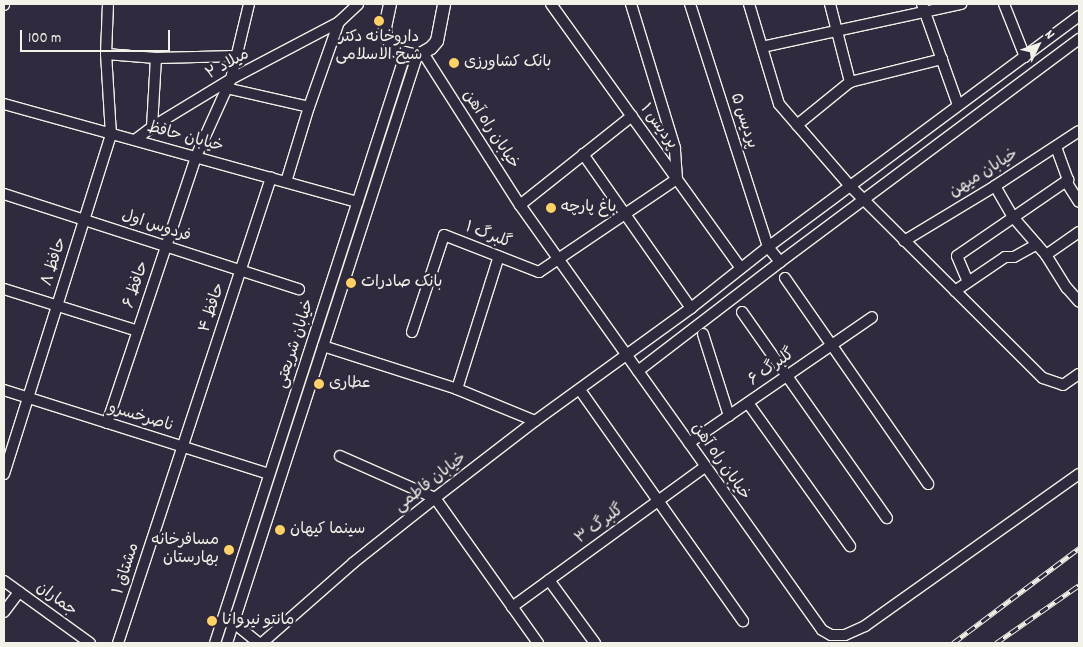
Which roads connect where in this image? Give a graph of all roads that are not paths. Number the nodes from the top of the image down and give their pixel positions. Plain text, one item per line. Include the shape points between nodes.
1 (108, 4) edge
2 (249, 4) edge
3 (358, 4) edge
4 (390, 4) edge
5 (552, 4) edge
6 (631, 4) edge
7 (690, 4) edge
8 (748, 4) edge
9 (830, 4) edge
10 (961, 4) edge
11 (1004, 4) edge
12 (446, 6) edge
13 (924, 8) edge
14 (1079, 16) edge
15 (339, 22) junction
16 (837, 31) junction
17 (1079, 39) edge
18 (762, 47) junction
19 (106, 54) junction
20 (415, 55) junction
21 (238, 56) junction
22 (1025, 57) junction
23 (156, 58) junction
24 (942, 59) junction
25 (850, 82) junction
26 (228, 83) junction
27 (4, 104) edge
28 (958, 105) junction
29 (309, 107) junction
30 (632, 116) junction
31 (797, 125) junction
32 (152, 127) junction
33 (1079, 131) edge
34 (111, 135) junction
35 (135, 140) junction
36 (1056, 147) junction
37 (583, 154) junction
38 (197, 155) junction
39 (271, 178) junction
40 (677, 179) junction
41 (1068, 180) junction
42 (286, 182) junction
43 (850, 186) junction
44 (995, 186) junction
45 (4, 194) edge
46 (863, 200) junction
47 (358, 202) junction
48 (1079, 202) edge
49 (520, 205) junction
50 (625, 214) junction
51 (1013, 217) junction
52 (84, 220) junction
53 (1079, 232) edge
54 (904, 241) junction
55 (1037, 244) junction
56 (166, 246) junction
57 (768, 247) junction
58 (1046, 255) junction
59 (499, 256) junction
60 (558, 259) junction
61 (780, 262) junction
62 (741, 268) junction
63 (241, 270) junction
64 (785, 278) dead end
65 (968, 282) junction
66 (4, 289) edge
67 (299, 290) dead end
68 (956, 291) junction
69 (1079, 302) edge
70 (57, 306) junction
71 (691, 308) junction
72 (742, 312) dead end
73 (872, 317) dead end
74 (138, 331) junction
75 (412, 332) dead end
76 (703, 334) dead end
77 (832, 345) junction
78 (323, 346) junction
79 (627, 356) junction
80 (638, 371) junction
81 (1079, 374) edge
82 (787, 376) junction
83 (457, 388) junction
84 (4, 390) edge
85 (580, 390) junction
86 (28, 398) junction
87 (748, 403) junction
88 (729, 416) junction
89 (535, 421) junction
90 (107, 423) junction
91 (689, 444) junction
92 (183, 447) junction
93 (340, 456) dead end
94 (705, 467) junction
95 (4, 474) edge
96 (269, 474) junction
97 (1079, 474) edge
98 (928, 484) dead end
99 (435, 498) junction
100 (658, 501) junction
101 (887, 518) dead end
102 (850, 546) dead end
103 (549, 580) junction
104 (4, 581) edge
105 (19, 592) junction
106 (512, 607) junction
107 (4, 612) edge
108 (743, 621) dead end
109 (234, 624) junction
110 (88, 643) edge
111 (118, 643) edge
112 (214, 643) edge
113 (227, 643) edge
114 (260, 643) edge
115 (538, 643) edge
116 (595, 643) edge

1 - 19 street
2 - 21 street, حافظ ۶
3 - 15 street
4 - 20 main road via 384,28 386,37 397,51
5 - 30 street, پردیس ۱
6 - 40 street via 675,148
7 - 57 street, پردیس ۵
8 - 18 street
9 - 16 street
10 - 13 street
11 - 22 street
12 - 20 main road via 437,41
13 - 16 street
13 - 24 street
14 - 22 street, خیابان فاطمی
15 - 26 street, میلاد ۲
15 - 29 street
16 - 18 street
16 - 25 street
17 - 46 street
18 - 31 street via 779,104
19 - 23 street
19 - 34 street
20 - 47 street, خیابان شریعتی
20 - 49 street, خیابان راه آهن
20 - 78 street, خیابان شریعتی
21 - 23 street
21 - 26 street, حافظ ۶
22 - 28 street, خیابان فاطمی
23 - 32 street
24 - 25 street
24 - 28 street
25 - 31 street
26 - 29 street
26 - 32 street, میلاد ۲
26 - 38 street, حافظ ۶
27 - 34 street, خیابان حافظ
28 - 43 street, خیابان فاطمی
29 - 42 street
30 - 37 street
30 - 40 street, پردیس ۱
31 - 43 street
32 - 35 street, میلاد ۲
33 - 36 street, خیابان میهن
34 - 35 street, خیابان حافظ
34 - 52 street, حافظ ۸
35 - 38 street, خیابان حافظ
36 - 41 street
36 - 44 street, خیابان میهن
37 - 49 street
37 - 50 street
38 - 39 street, خیابان حافظ
38 - 56 street, حافظ ۶
39 - 42 street, خیابان حافظ
39 - 63 street, حافظ ۴
40 - 50 street
40 - 62 street, پردیس ۱
41 - 48 street
41 - 51 street
42 - 47 street, خیابان حافظ
43 - 46 street
43 - 57 street, خیابان فاطمی
44 - 51 street
44 - 54 street, خیابان میهن
45 - 52 street, فردوس اول
46 - 54 street
46 - 61 street
47 - 96 street, خیابان شریعتی
49 - 60 street, خیابان راه آهن
50 - 60 street
50 - 71 street
51 - 55 street
51 - 65 street via 957,256
52 - 56 street, فردوس اول
52 - 70 street, حافظ ۸
53 - 58 street
54 - 68 street
55 - 58 street
55 - 65 street via 1014,257 1005,257
56 - 63 street, فردوس اول
56 - 74 street, حافظ ۶
57 - 61 street
57 - 62 street, خیابان فاطمی
58 - 69 street
59 - 60 street, گلبرگ ۱ via 539,272
59 - 75 street, گلبرگ ۱ via 444,235
59 - 83 street
60 - 79 street, خیابان راه آهن
61 - 80 street
62 - 71 street, خیابان فاطمی
63 - 67 street, فردوس اول
63 - 92 street, حافظ ۴
64 - 77 street
65 - 68 street
66 - 70 street
68 - 81 street via 1043,378 1063,385
70 - 74 street
70 - 86 street, حافظ ۸
71 - 79 street, خیابان فاطمی
72 - 82 street
73 - 77 street, گلبرگ ۶
74 - 90 street, حافظ ۶
76 - 88 street
77 - 82 street, گلبرگ ۶
77 - 98 street
78 - 83 street
78 - 109 street, خیابان شریعتی
79 - 80 street, خیابان راه آهن
79 - 85 street, خیابان فاطمی
80 - 91 street, خیابان راه آهن
82 - 87 street, گلبرگ ۶
82 - 101 street
83 - 89 street
84 - 86 street, ناصرخسرو
85 - 89 street, خیابان فاطمی
85 - 100 street
86 - 90 street, ناصرخسرو
86 - 95 street, حافظ ۸
87 - 88 street, گلبرگ ۶
87 - 102 street
88 - 91 street, گلبرگ ۶
89 - 99 street, خیابان فاطمی
90 - 92 street, ناصرخسرو
91 - 94 street, خیابان راه آهن
92 - 96 street, ناصرخسرو
92 - 111 street, مشتاق ۱
93 - 99 street
94 - 97 street, خیابان راه آهن via 822,630 831,635 845,635 865,626
94 - 100 street, گلبرگ ۳
96 - 112 street, خیابان شریعتی
99 - 106 street
99 - 114 street, خیابان فاطمی
100 - 103 street, گلبرگ ۳
100 - 108 street
103 - 106 street, گلبرگ ۳
103 - 116 street
104 - 105 street, جماران
105 - 107 street
105 - 110 street, جماران
106 - 115 street
109 - 113 street, خیابان شریعتی
109 - 114 street

